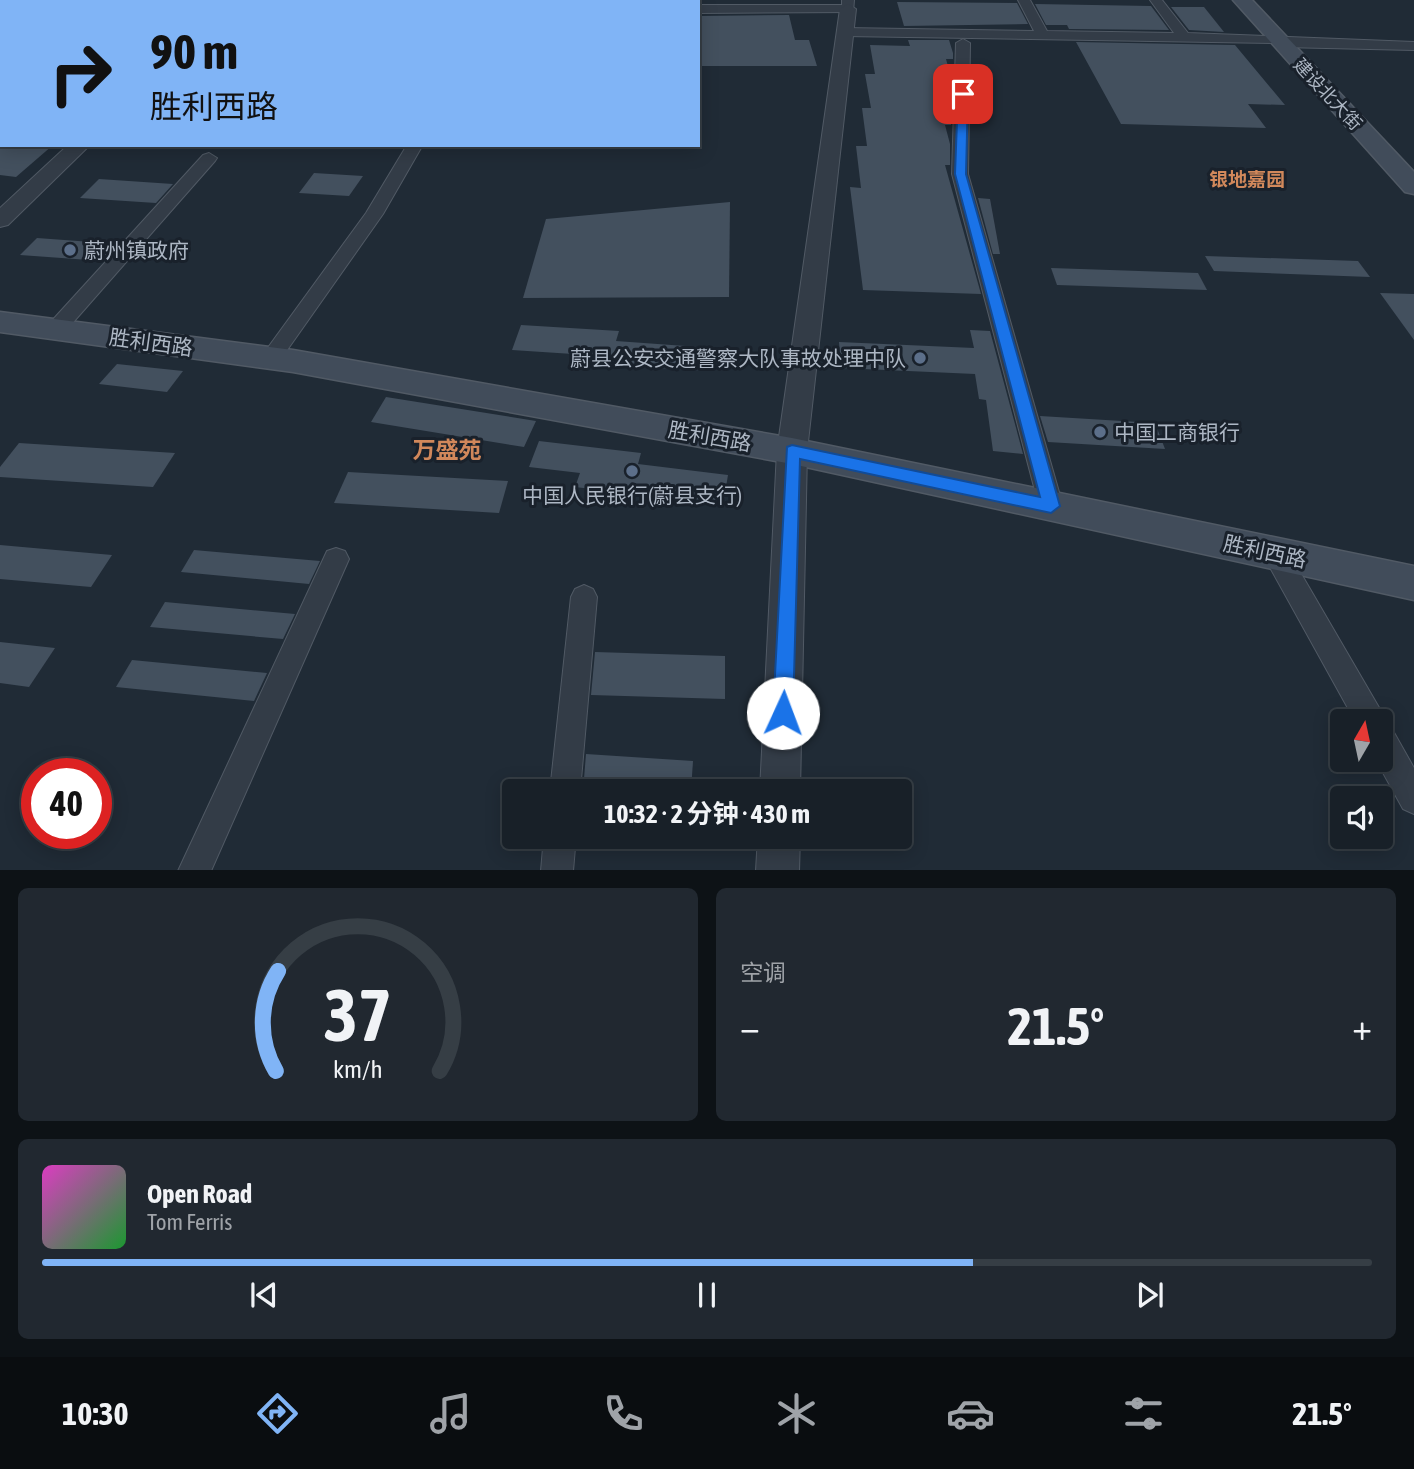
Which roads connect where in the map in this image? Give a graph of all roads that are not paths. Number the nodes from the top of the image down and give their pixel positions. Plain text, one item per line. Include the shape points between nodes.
1 (1024, 0) edge
2 (1156, 0) edge
3 (1242, 0) edge
4 (700, 9) edge
5 (847, 14) edge
6 (1042, 36) junction
7 (1184, 38) junction
8 (1280, 41) junction
9 (963, 43) dead end
10 (1414, 47) edge
11 (78, 147) edge
12 (413, 148) dead end
13 (209, 158) dead end
14 (1414, 187) edge
15 (0, 220) edge
16 (0, 323) edge
17 (55, 330) junction
18 (271, 358) junction
19 (792, 451) junction
20 (1051, 506) junction
21 (1276, 554) junction
22 (336, 559) dead end
23 (1414, 583) edge
24 (584, 597) dead end
25 (1364, 709) edge
26 (1393, 760) edge
27 (566, 779) edge
28 (780, 779) edge
29 (1414, 798) edge
30 (559, 849) edge
31 (778, 849) edge
32 (194, 870) edge
33 (557, 870) edge
34 (777, 870) edge

1 - 6 street
2 - 7 street
3 - 8 main road, 建设北大街
4 - 5 street
5 - 6 street
5 - 19 street
6 - 7 street
7 - 8 street
8 - 10 street
8 - 14 main road, 建设北大街
9 - 20 street via 960,174
11 - 15 street
12 - 18 street via 374,214
13 - 17 street
16 - 17 main road, 胜利西路
17 - 18 main road, 胜利西路
18 - 19 main road, 胜利西路
19 - 20 main road, 胜利西路
19 - 28 street
20 - 21 main road, 胜利西路
21 - 23 main road, 胜利西路
21 - 25 street
22 - 32 street
24 - 27 street
26 - 29 street
30 - 33 street
31 - 34 street

